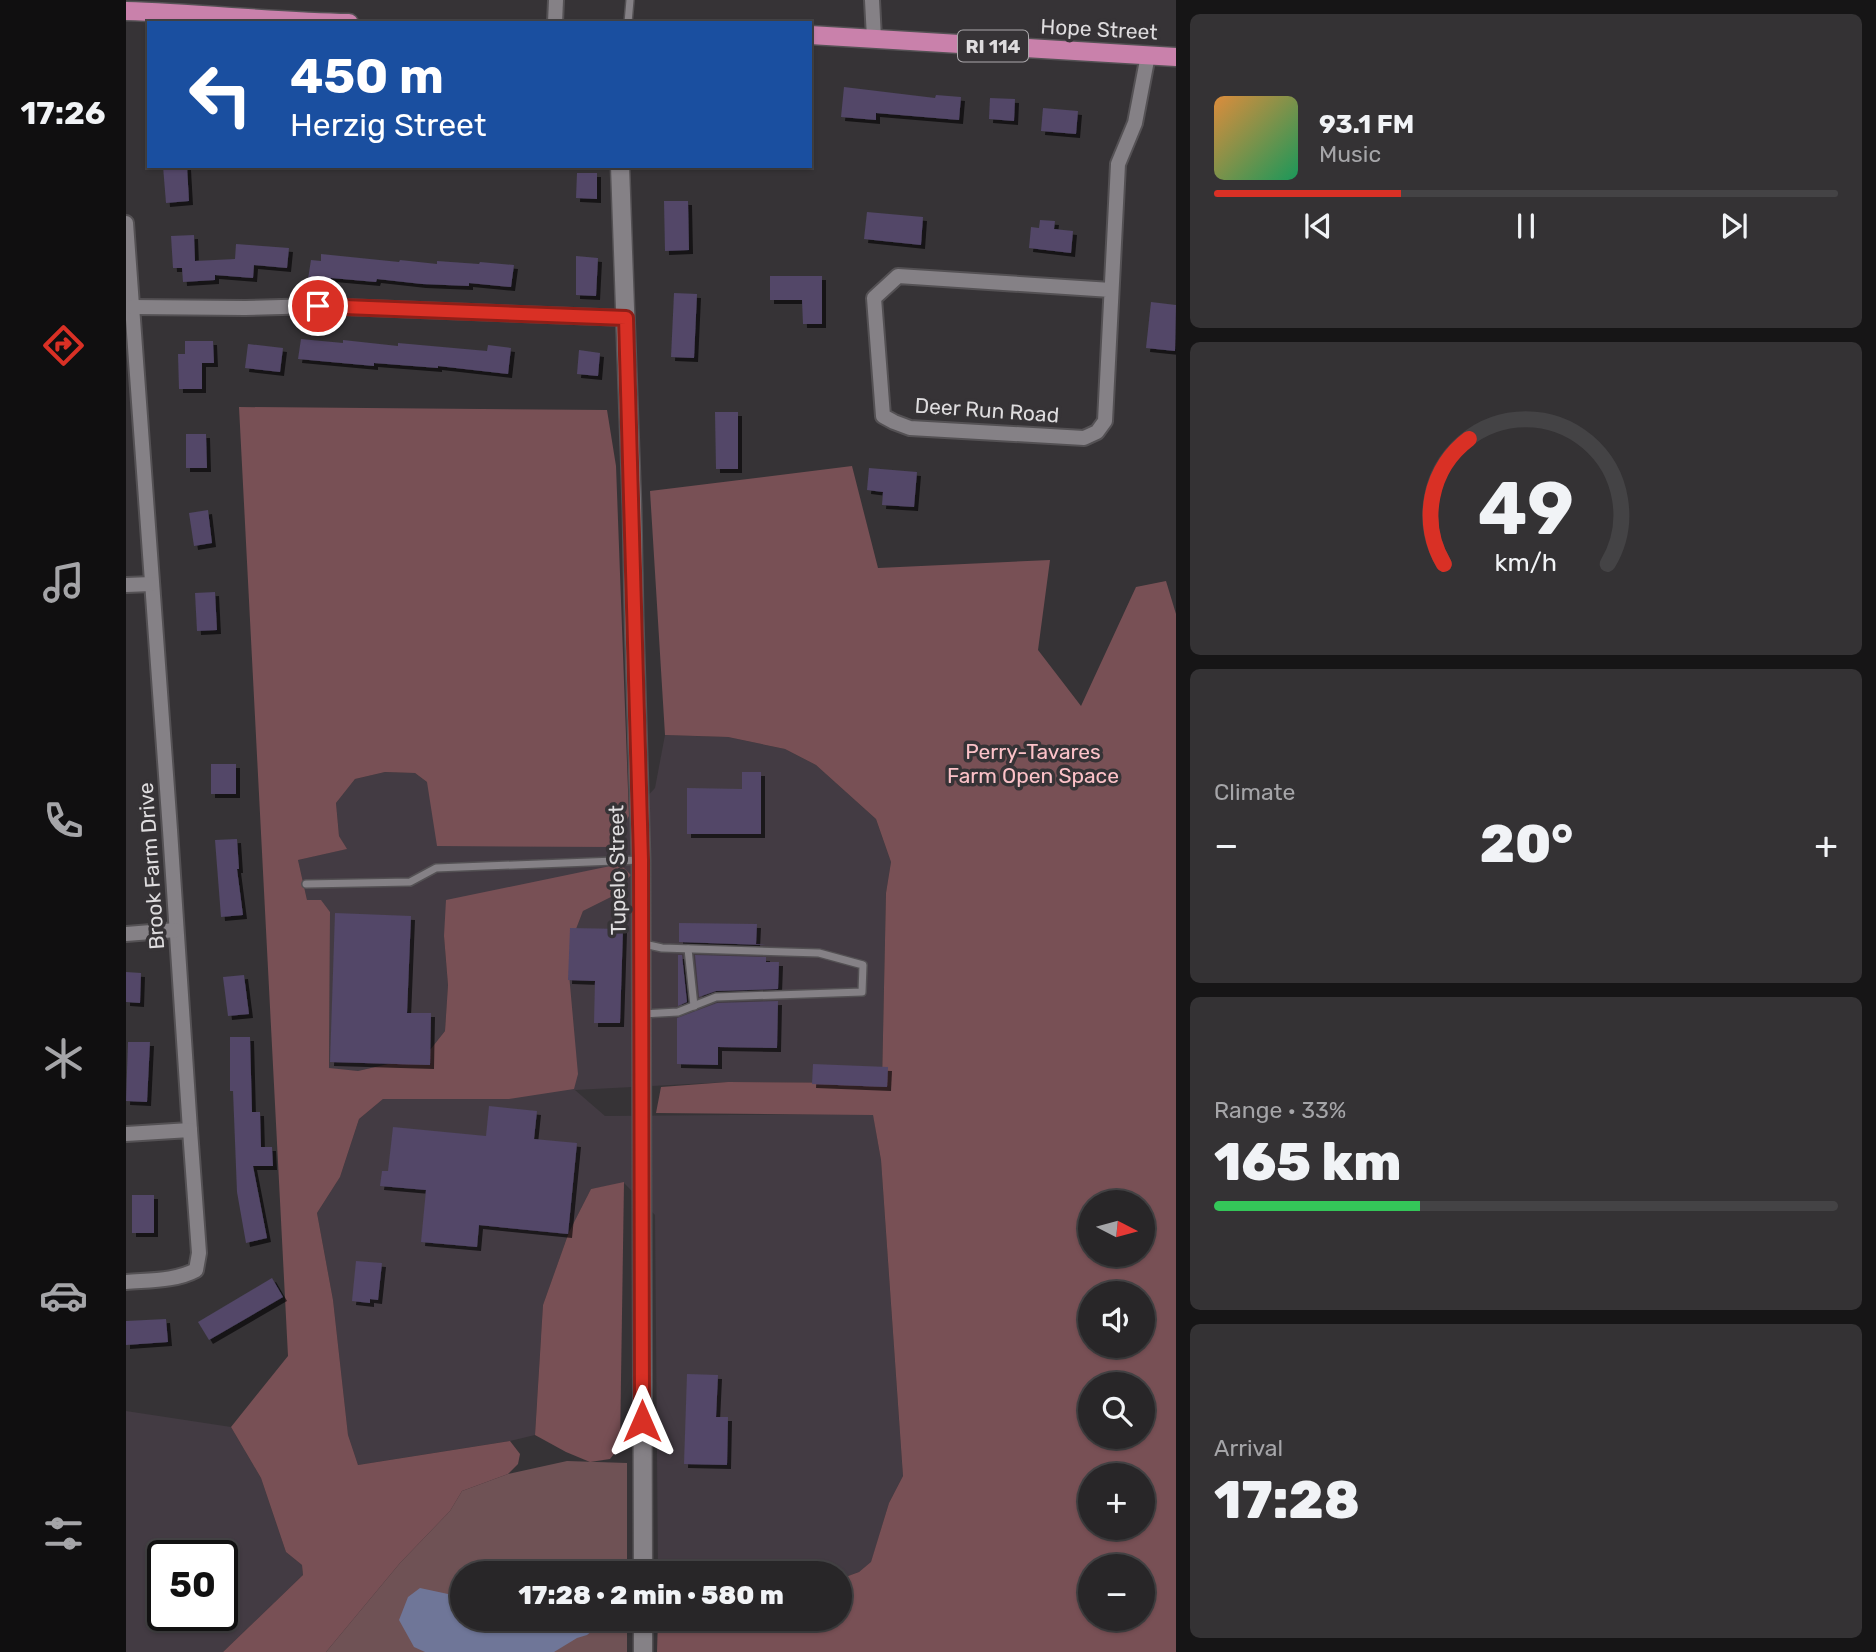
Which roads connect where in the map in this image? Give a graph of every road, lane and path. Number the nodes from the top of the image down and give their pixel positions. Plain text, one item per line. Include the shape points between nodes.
1 (556, 0) edge
2 (630, 0) edge
3 (872, 0) edge
4 (168, 6) edge
5 (126, 11) edge
6 (296, 21) edge
7 (555, 21) edge
8 (628, 21) edge
9 (812, 36) edge
10 (874, 38) junction
11 (1148, 55) junction
12 (1176, 57) edge
13 (620, 168) edge
14 (126, 223) edge
15 (1111, 290) junction
16 (132, 307) junction
17 (626, 318) junction
18 (152, 584) junction
19 (126, 585) edge
20 (641, 860) junction
21 (306, 884) dead end
22 (176, 930) junction
23 (126, 934) edge
24 (641, 944) junction
25 (688, 949) junction
26 (694, 1006) junction
27 (642, 1014) junction
28 (190, 1130) junction
29 (126, 1134) edge
30 (126, 1282) edge
31 (643, 1561) edge
32 (643, 1631) edge
33 (643, 1652) edge

1 - 7 street
2 - 8 lane
3 - 10 street
4 - 5 main road
4 - 6 main road
9 - 10 main road, Hope Street / RI 114
10 - 11 main road, Hope Street / RI 114
11 - 12 main road, Hope Street / RI 114
11 - 15 street, Deer Run Road via 1135,123 1118,164
13 - 17 main road, Tupelo Street
14 - 16 street, Brook Farm Drive
15 - 15 street, Deer Run Road via 1105,421 1097,432 1084,438 910,428 883,416 874,298 898,276
16 - 17 street via 318,306
16 - 18 street, Brook Farm Drive
17 - 20 main road, Tupelo Street
18 - 19 street
18 - 22 street, Brook Farm Drive
20 - 21 lane via 436,868 410,882
20 - 24 main road, Tupelo Street
22 - 23 street
22 - 28 street, Brook Farm Drive
24 - 25 lane
24 - 27 main road, Tupelo Street
25 - 26 lane
25 - 26 lane via 819,953 863,965 862,992 716,997
26 - 27 lane
27 - 31 main road, Tupelo Street
28 - 29 street
28 - 30 street, Brook Farm Drive via 196,1269
32 - 33 main road

